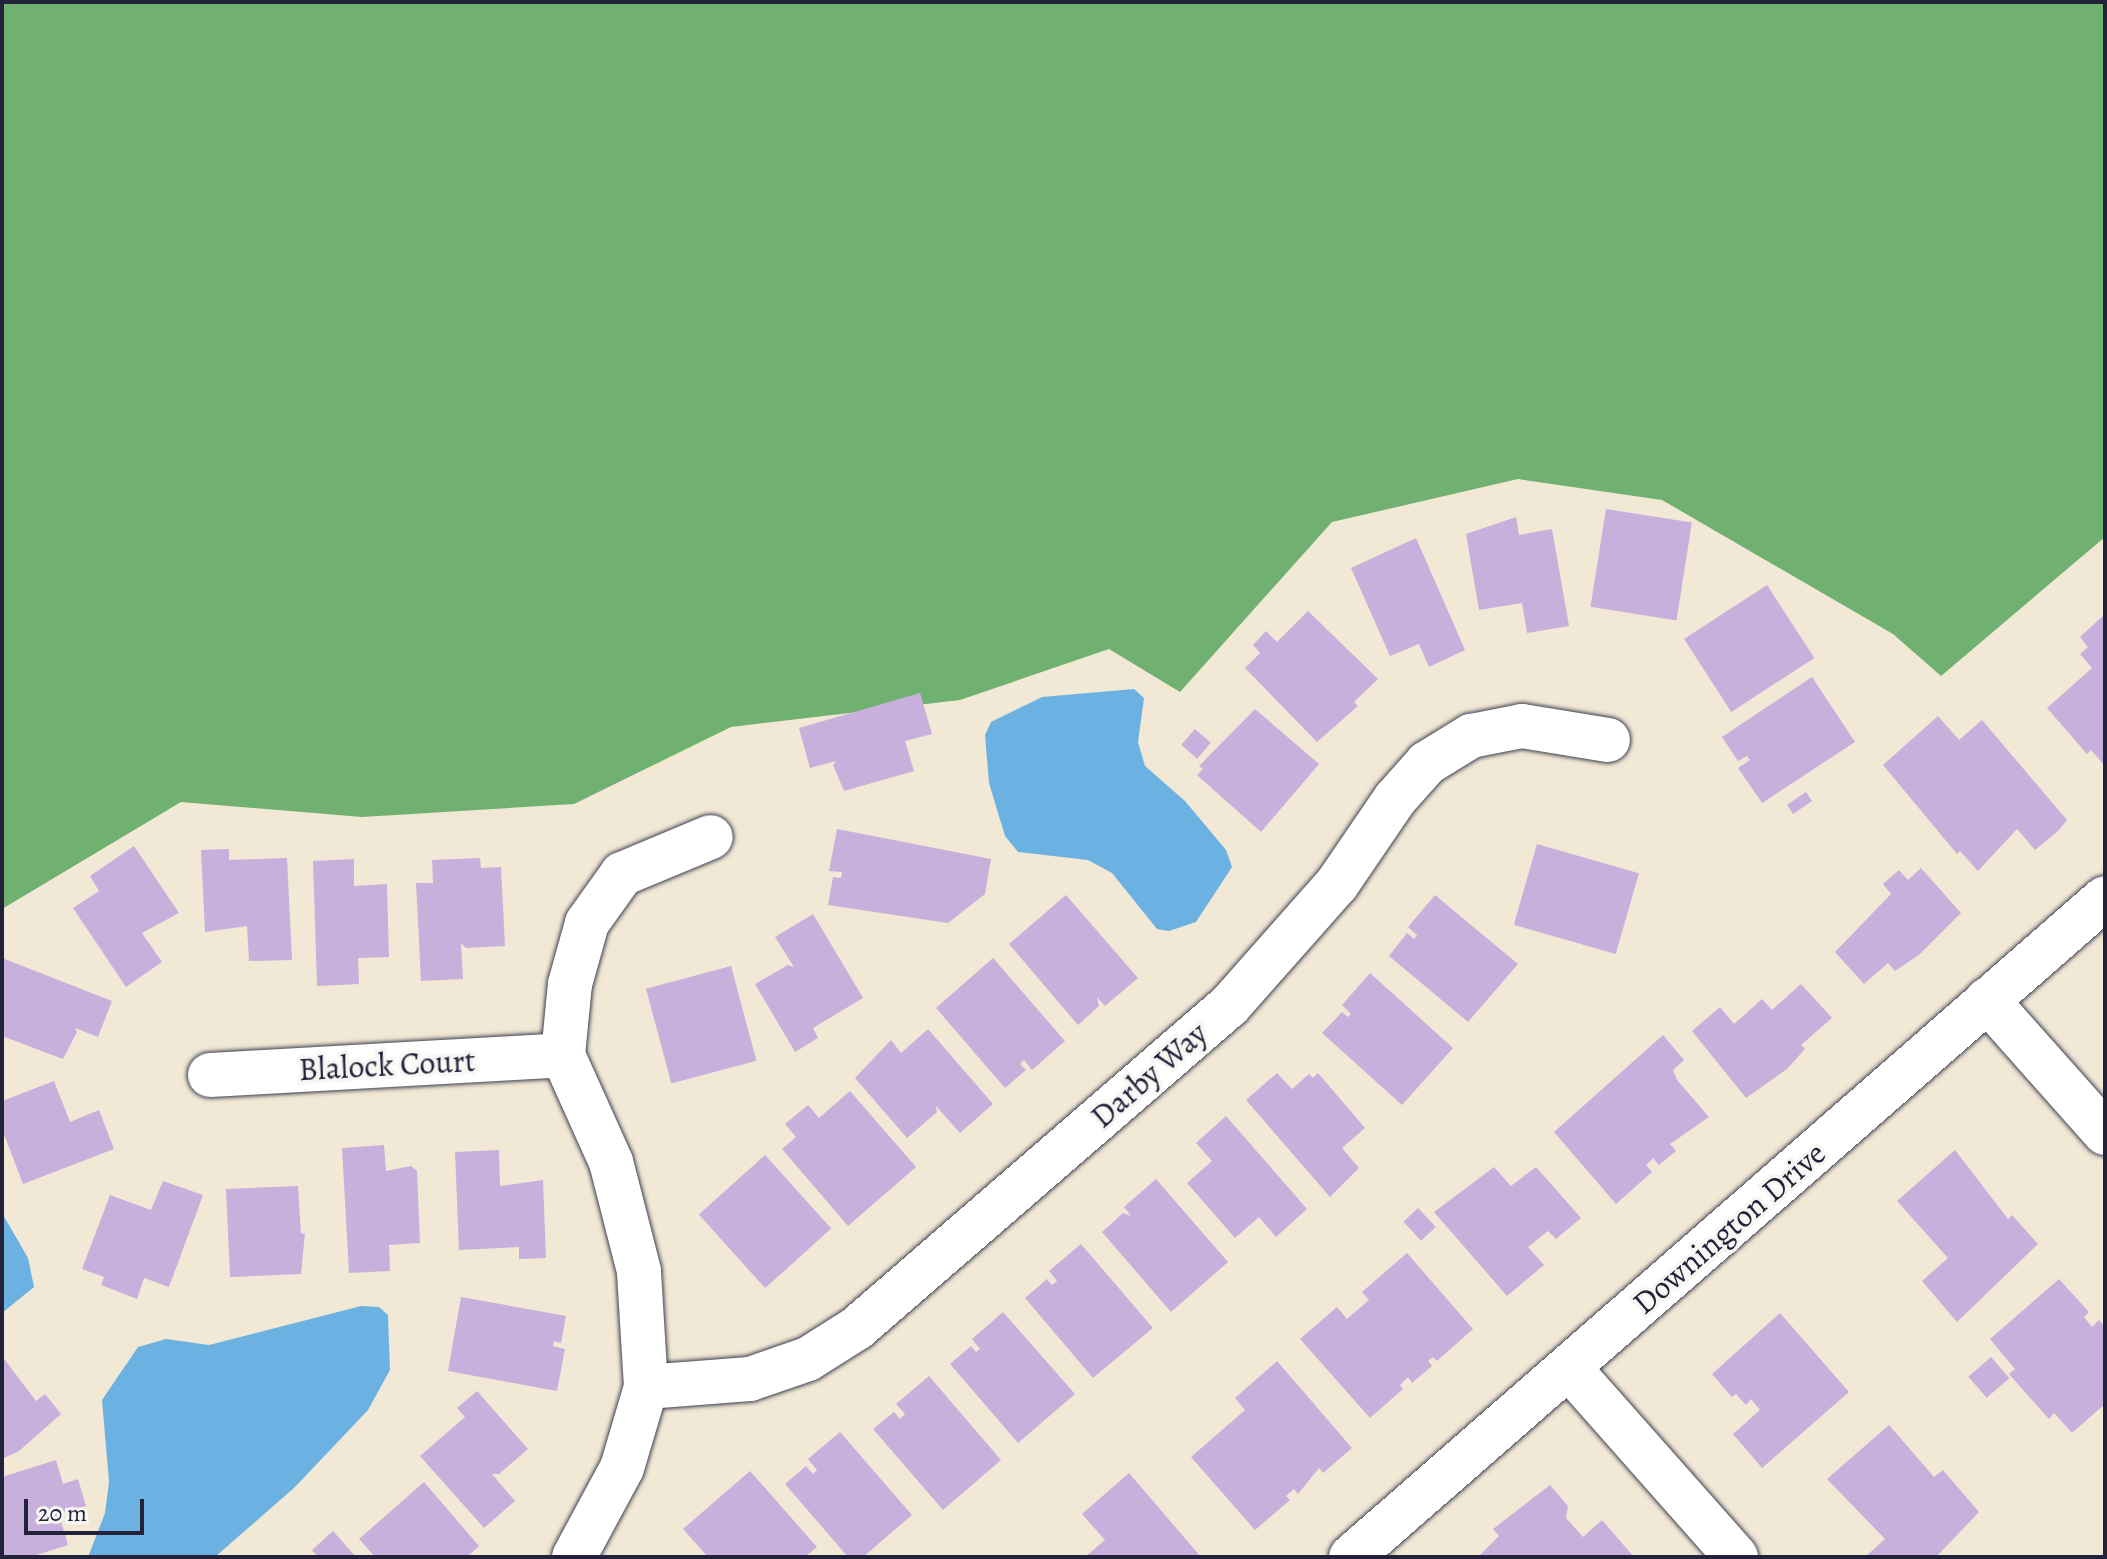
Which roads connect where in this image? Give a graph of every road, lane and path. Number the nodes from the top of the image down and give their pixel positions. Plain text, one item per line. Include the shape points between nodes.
1 (1608, 740) dead end
2 (711, 837) dead end
3 (2105, 898) edge
4 (1987, 1000) junction
5 (563, 1055) junction
6 (210, 1075) dead end
7 (2105, 1133) edge
8 (1569, 1368) junction
9 (646, 1387) junction
10 (574, 1557) edge
11 (1351, 1557) edge
12 (1736, 1557) edge

1 - 9 street, Darby Way via 1522,726 1471,736 1427,763 1312,916 1229,1006 857,1328 808,1359 750,1379
2 - 5 street via 622,874 587,923 570,984
3 - 4 street, Downington Drive
4 - 7 street
4 - 8 street, Downington Drive
5 - 6 street, Blalock Court
5 - 9 street via 611,1162 639,1271
8 - 11 street, Downington Drive
8 - 12 street
9 - 10 street via 622,1468

